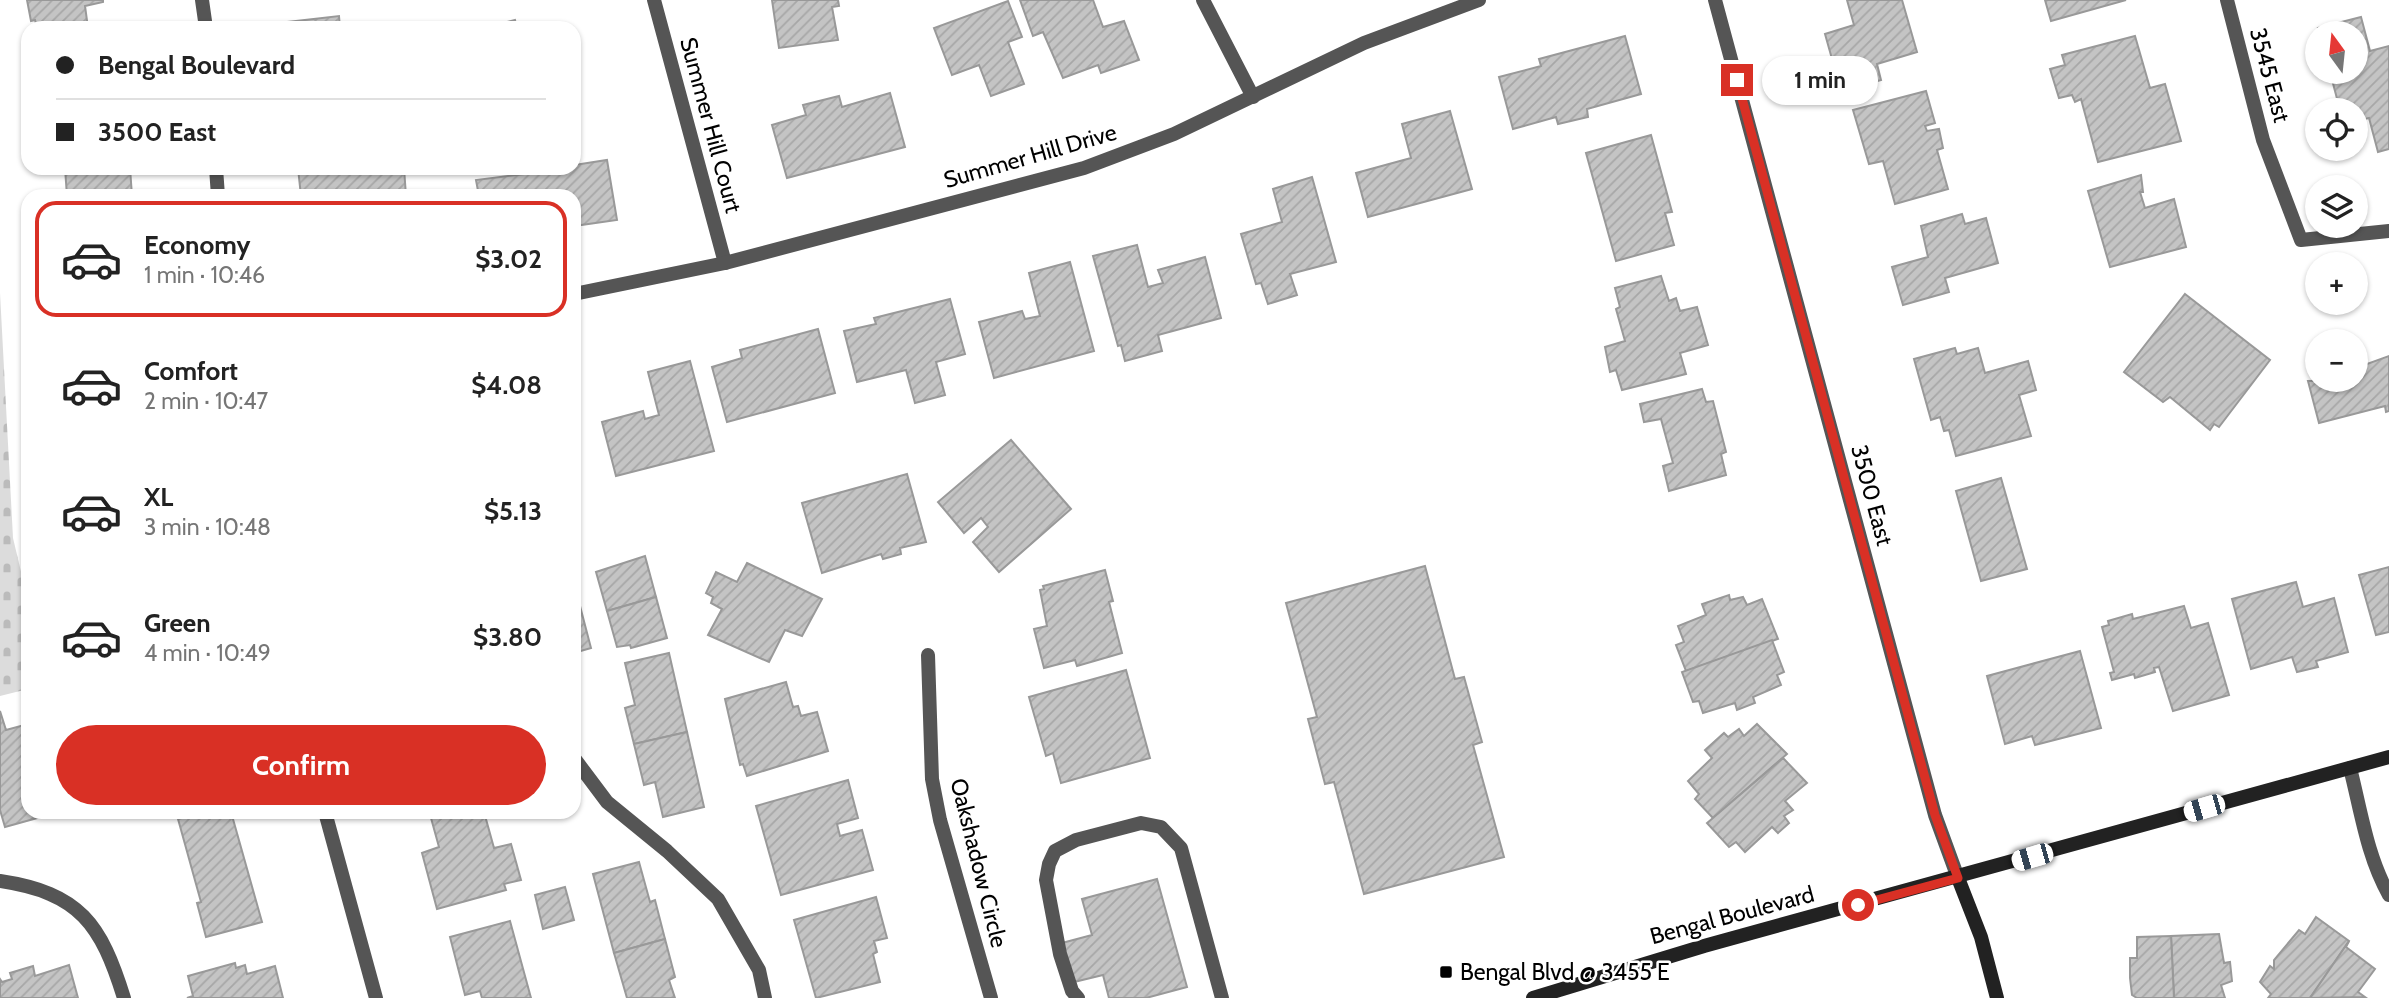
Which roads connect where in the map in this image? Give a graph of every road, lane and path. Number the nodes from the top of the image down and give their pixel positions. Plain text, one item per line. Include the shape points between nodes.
1 (202, 0) edge
2 (654, 0) edge
3 (1203, 0) edge
4 (1479, 0) edge
5 (1716, 0) edge
6 (2227, 0) edge
7 (205, 21) edge
8 (1254, 97) junction
9 (2389, 231) edge
10 (725, 262) junction
11 (581, 292) edge
12 (928, 654) dead end
13 (2389, 757) edge
14 (581, 767) edge
15 (2350, 768) junction
16 (327, 819) edge
17 (1958, 878) junction
18 (0, 881) edge
19 (2389, 895) edge
20 (124, 998) edge
21 (376, 998) edge
22 (765, 998) edge
23 (991, 998) edge
24 (1078, 998) edge
25 (1222, 998) edge
26 (1533, 998) edge
27 (1997, 998) edge

1 - 7 street
2 - 10 street, Summer Hill Court
3 - 8 street
4 - 8 street, Summer Hill Drive via 1364,43
5 - 17 street, 3500 East via 1935,815
6 - 9 street, 3545 East via 2263,140 2301,240
8 - 10 street, Summer Hill Drive via 1084,168
10 - 11 street, Summer Hill Drive
12 - 23 street, Oakshadow Circle via 932,779
13 - 15 main road, Bengal Boulevard
14 - 22 street via 607,802 718,899 759,970
15 - 17 main road, Bengal Boulevard
15 - 19 street via 2369,847
16 - 21 street
17 - 26 main road, Bengal Boulevard via 1692,949
17 - 27 main road, 3500 East via 1981,937
18 - 20 street via 56,894 93,925 112,960
24 - 25 street via 1060,954 1046,880 1049,864 1055,851 1076,840 1141,823 1160,827 1181,848

